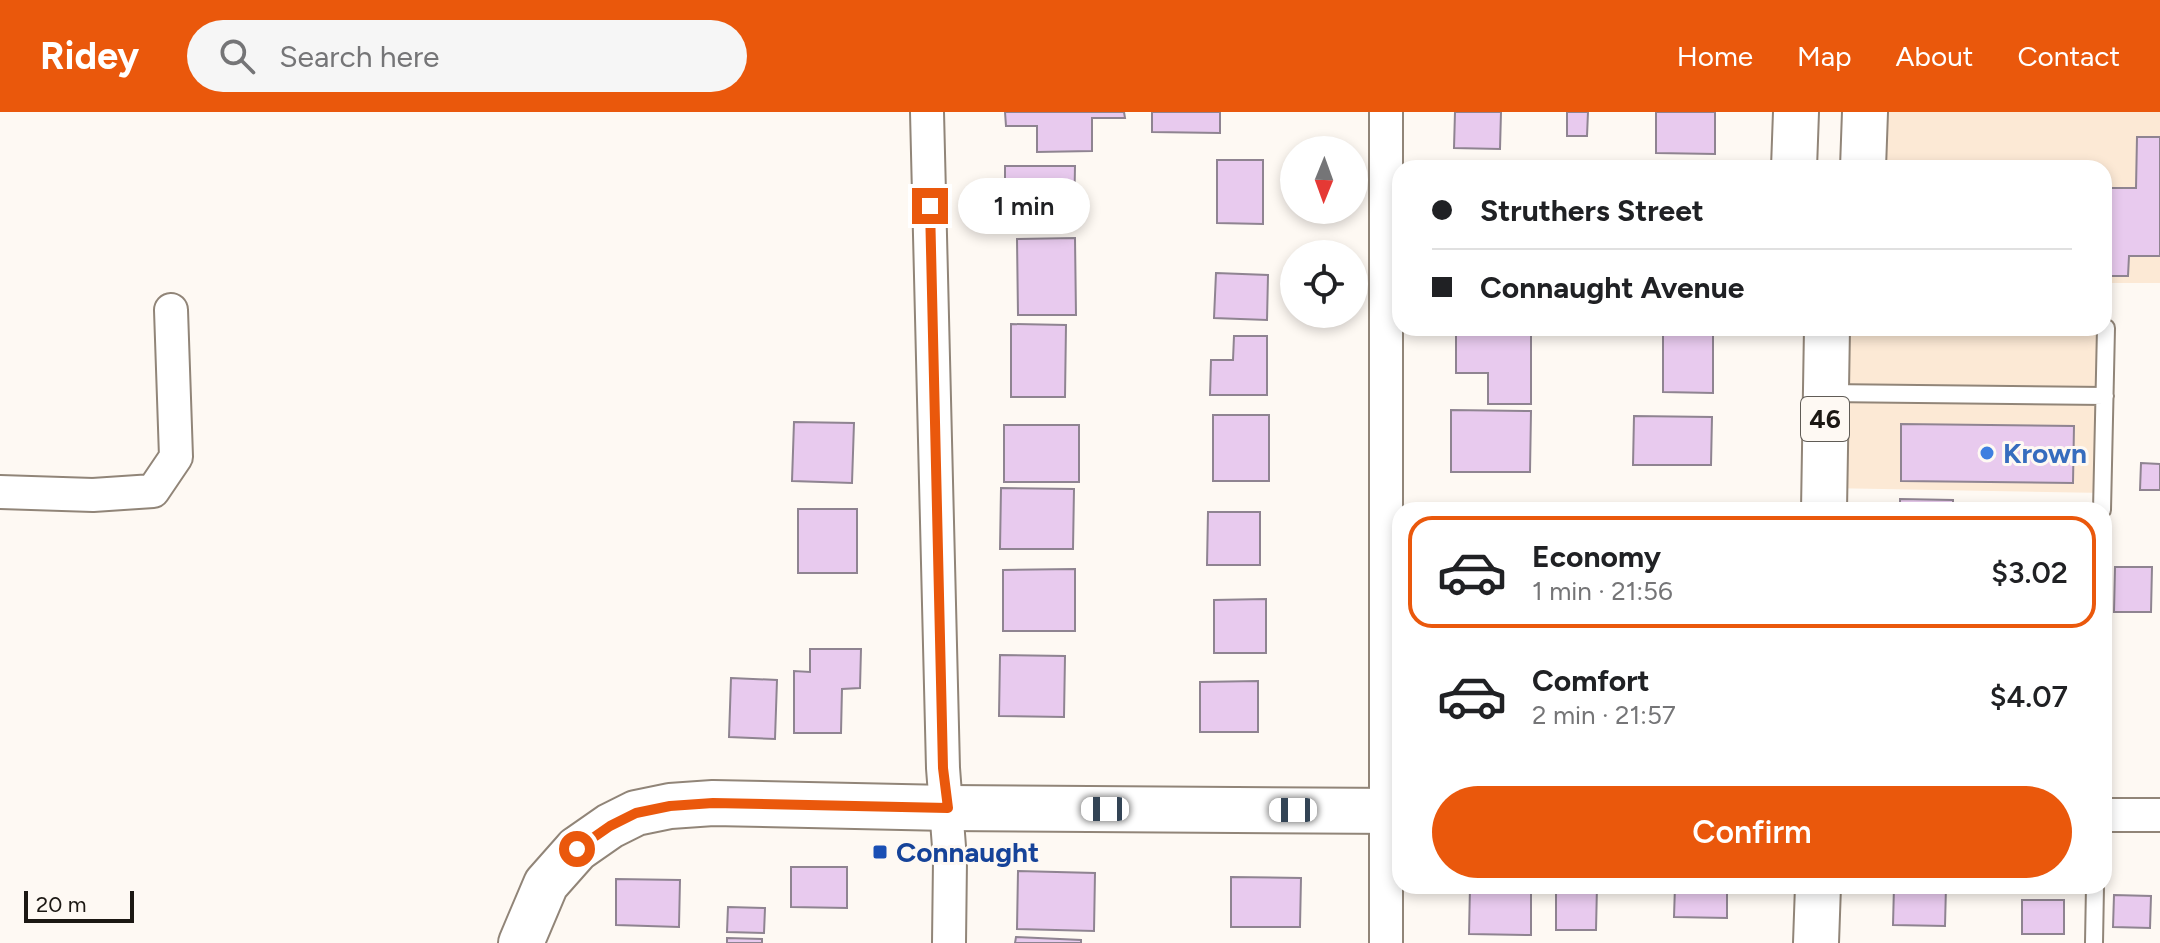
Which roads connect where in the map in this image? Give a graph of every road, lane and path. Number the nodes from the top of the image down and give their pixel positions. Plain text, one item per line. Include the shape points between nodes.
1 (927, 112) edge
2 (1386, 112) edge
3 (1796, 112) edge
4 (1865, 112) edge
5 (1794, 160) edge
6 (1863, 160) edge
7 (171, 310) dead end
8 (1827, 336) edge
9 (2106, 336) edge
10 (1825, 393) junction
11 (2105, 396) junction
12 (0, 492) edge
13 (1824, 502) edge
14 (2102, 502) edge
15 (1392, 636) edge
16 (948, 808) junction
17 (1392, 811) edge
18 (2112, 815) edge
19 (2160, 815) edge
20 (1392, 844) edge
21 (1818, 894) edge
22 (2095, 894) edge
23 (521, 943) edge
24 (949, 943) edge
25 (1386, 943) edge
26 (1816, 943) edge
27 (2094, 943) edge

1 - 16 street
2 - 15 street
3 - 5 street
4 - 6 street
7 - 12 street via 176,457 153,491
8 - 10 street, 46
9 - 11 lane
10 - 11 lane
10 - 13 street, 46
11 - 14 lane
16 - 17 street
16 - 23 street via 713,803 636,813 577,849 546,884
16 - 24 street
18 - 19 street
20 - 25 street
21 - 26 street
22 - 27 lane

